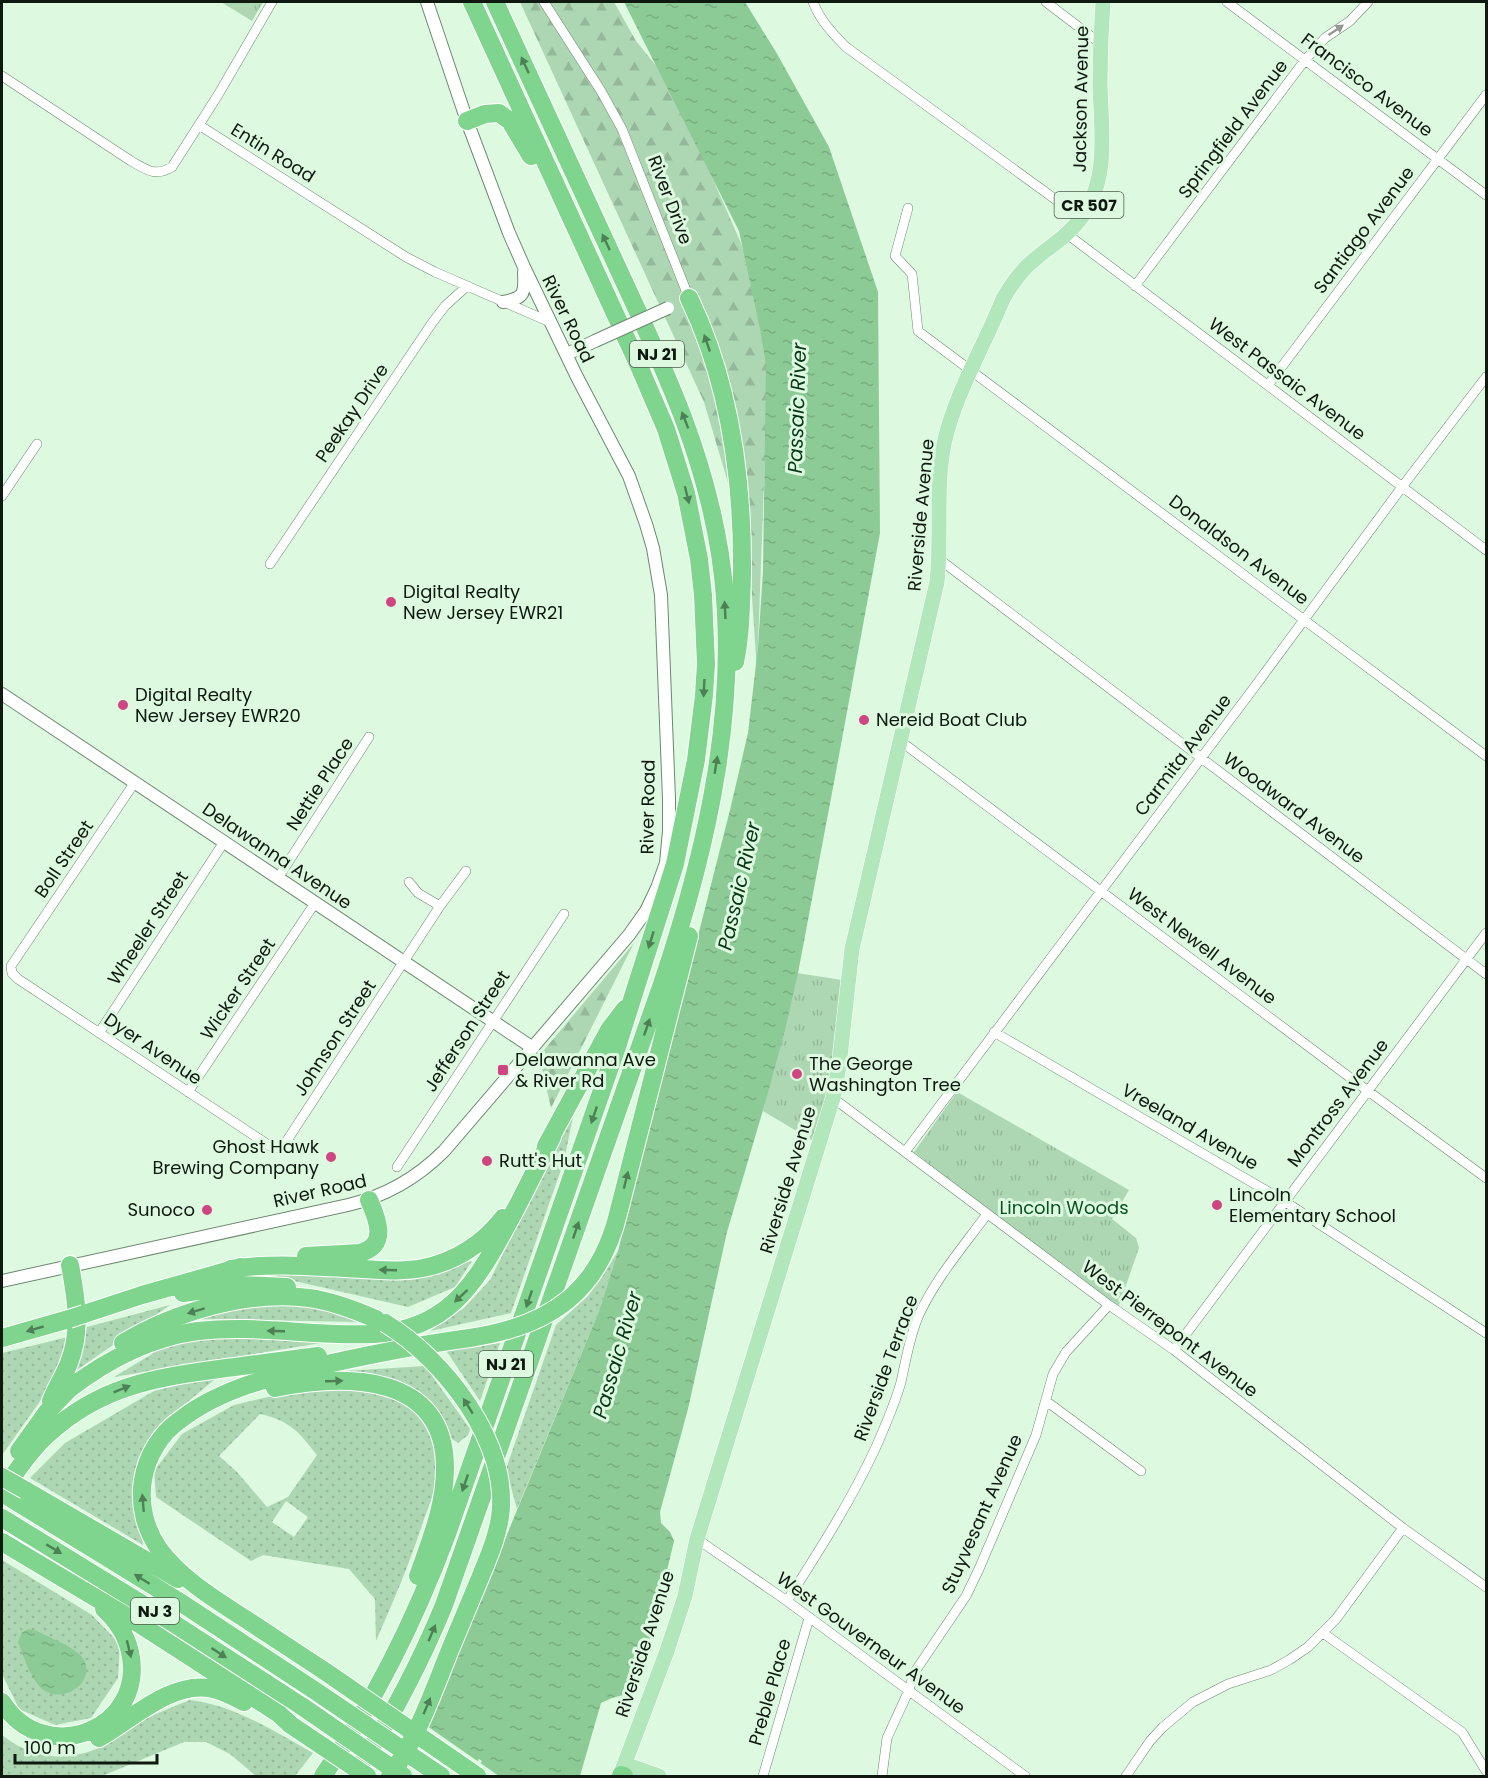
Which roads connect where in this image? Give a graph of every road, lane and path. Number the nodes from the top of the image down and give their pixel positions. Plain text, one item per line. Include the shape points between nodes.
1 (272, 2) edge
2 (428, 2) edge
3 (472, 2) edge
4 (495, 2) edge
5 (544, 2) edge
6 (813, 2) edge
7 (1046, 2) edge
8 (1103, 2) edge
9 (1227, 2) edge
10 (1368, 2) edge
11 (1101, 44) junction
12 (1305, 60) junction
13 (2, 76) edge
14 (1486, 95) edge
15 (467, 121) junction
16 (199, 125) junction
17 (1439, 159) junction
18 (1486, 195) edge
19 (908, 208) dead end
20 (1081, 218) junction
21 (1068, 234) junction
22 (524, 267) junction
23 (467, 286) junction
24 (1135, 286) junction
25 (689, 298) junction
26 (503, 302) junction
27 (611, 304) junction
28 (550, 322) junction
29 (567, 354) junction
30 (972, 370) junction
31 (1486, 377) edge
32 (1268, 385) junction
33 (37, 444) dead end
34 (1402, 487) junction
35 (2, 496) edge
36 (1486, 550) edge
37 (939, 559) junction
38 (270, 564) dead end
39 (1304, 620) junction
40 (2, 694) edge
41 (722, 732) junction
42 (369, 737) dead end
43 (899, 740) junction
44 (1486, 756) edge
45 (1201, 758) junction
46 (135, 782) junction
47 (711, 799) junction
48 (224, 842) junction
49 (466, 871) dead end
50 (278, 878) junction
51 (409, 882) dead end
52 (1101, 891) junction
53 (315, 903) junction
54 (440, 906) junction
55 (564, 914) dead end
56 (1486, 933) edge
57 (20, 953) joint
58 (1467, 960) junction
59 (404, 961) junction
60 (1486, 974) edge
61 (632, 999) junction
62 (493, 1022) junction
63 (994, 1032) junction
64 (99, 1033) junction
65 (532, 1048) junction
66 (1368, 1091) junction
67 (188, 1092) junction
68 (833, 1098) junction
69 (293, 1132) joint
70 (552, 1137) junction
71 (905, 1152) junction
72 (397, 1167) dead end
73 (1486, 1178) edge
74 (369, 1200) junction
75 (1284, 1201) junction
76 (987, 1214) junction
77 (70, 1265) junction
78 (231, 1269) junction
79 (2, 1281) edge
80 (1109, 1305) junction
81 (77, 1317) junction
82 (380, 1321) junction
83 (1486, 1333) edge
84 (2, 1338) edge
85 (434, 1343) junction
86 (1174, 1350) junction
87 (69, 1389) junction
88 (1046, 1401) junction
89 (195, 1410) junction
90 (47, 1412) junction
91 (1140, 1471) dead end
92 (2, 1476) edge
93 (11, 1494) edge
94 (3, 1518) edge
95 (1403, 1528) junction
96 (697, 1539) junction
97 (2, 1542) edge
98 (43, 1568) junction
99 (1486, 1587) edge
100 (787, 1601) junction
101 (229, 1609) junction
102 (809, 1618) junction
103 (1323, 1633) junction
104 (909, 1690) junction
105 (2, 1702) edge
106 (360, 1719) junction
107 (2, 1720) edge
108 (291, 1725) junction
109 (1486, 1771) edge
110 (622, 1773) edge
111 (323, 1776) edge
112 (354, 1776) edge
113 (367, 1776) edge
114 (390, 1776) edge
115 (404, 1776) edge
116 (441, 1776) edge
117 (477, 1776) edge
118 (659, 1776) edge
119 (763, 1776) edge
120 (882, 1776) edge
121 (1025, 1776) edge
122 (1126, 1776) edge

1 - 16 street
2 - 15 street, River Road
3 - 27 highway, NJ 21
41 -> 4 highway, NJ 21 via 727,664 724,593 714,522 698,455 674,390
5 - 25 street, River Drive via 622,129
6 - 20 street via 823,22 846,47
7 - 11 street
8 - 11 main road, Jackson Avenue / CR 507
9 - 12 street, Francisco Avenue
12 -> 10 street, Springfield Avenue
11 - 20 main road, Jackson Avenue / CR 507 via 1102,162 1094,194
12 - 17 street, Francisco Avenue
12 - 24 street, Springfield Avenue
13 - 16 street via 131,162 152,171 163,172 172,167
14 - 17 street, Santiago Avenue
15 - 22 street, River Road
15 - 27 highway via 492,112 510,121 580,255
16 - 23 street, Entin Road via 406,257
17 - 18 street, Francisco Avenue
17 - 32 street, Santiago Avenue
19 - 30 street, Donaldson Avenue via 895,256 912,274 918,330
20 - 21 main road, Jackson Avenue / CR 507
21 - 24 street, West Passaic Avenue
21 - 30 main road, Jackson Avenue / CR 507 via 1033,260 1011,285
22 - 26 street via 523,292 515,300
22 - 28 street, River Road
23 - 26 street, Entin Road
23 - 38 street, Peekay Drive via 432,323
24 - 32 street, West Passaic Avenue
25 - 29 street, bridge
41 -> 25 highway via 739,644 740,505 723,397
26 - 28 street, Entin Road
27 -> 61 highway, NJ 21 via 654,398 680,472 699,559 705,628 701,726 683,828
28 - 29 street, River Road
29 - 65 street, River Road via 630,476 658,572 663,620 668,843 662,876 646,911
30 - 37 main road, Riverside Avenue / CR 507 via 944,444 939,485
30 - 39 street, Donaldson Avenue
31 - 34 street, Carmita Avenue
32 - 34 street, West Passaic Avenue
33 - 35 street
34 - 36 street, West Passaic Avenue
34 - 39 street, Carmita Avenue
37 - 43 main road, Riverside Avenue / CR 507 via 932,606
37 - 45 street, Woodward Avenue
39 - 44 street, Donaldson Avenue
39 - 45 street, Carmita Avenue
40 - 46 street, Delawanna Avenue
47 -> 41 highway, NJ 21
42 - 50 street, Nettie Place
43 - 52 street, West Newell Avenue
43 - 68 main road, Riverside Avenue / CR 507 via 852,949
45 - 52 street, Carmita Avenue
45 - 58 street, Woodward Avenue
46 - 48 street, Delawanna Avenue
46 - 57 street, Boll Street
85 -> 47 highway, bridge via 508,1331 533,1322 562,1305 587,1281 601,1259 612,1235 694,915
112 -> 47 highway, NJ 21 via 408,1684 456,1572 670,959
48 - 50 street, Delawanna Avenue
48 - 64 street, Wheeler Street
49 - 54 street, Johnson Street
50 - 53 street, Delawanna Avenue
51 - 54 street via 418,893
52 - 63 street, Carmita Avenue
52 - 66 street, West Newell Avenue
53 - 59 street, Delawanna Avenue
53 - 67 street, Wicker Street
54 - 59 street, Johnson Street
55 - 62 street, Jefferson Street
56 - 58 street, Montross Avenue
57 - 64 street, Dyer Avenue via 11,966 12,973
58 - 60 street, Woodward Avenue
58 - 66 street, Montross Avenue
59 - 62 street, Delawanna Avenue
59 - 69 street, Johnson Street
61 - 70 highway via 609,1030
61 -> 106 highway, NJ 21 via 435,1566 405,1636
62 - 65 street, Delawanna Avenue
62 - 72 street, Jefferson Street
63 - 71 street, Carmita Avenue
63 - 75 street, Vreeland Avenue
64 - 67 street, Dyer Avenue
65 - 74 street, River Road via 436,1159 406,1182
66 - 73 street, West Newell Avenue
66 - 75 street, Montross Avenue
67 - 69 street, Dyer Avenue via 273,1148 280,1148
68 - 71 street, West Pierrepont Avenue
68 - 96 main road, Riverside Avenue / CR 507
70 -> 78 highway via 499,1223 481,1241 453,1258 406,1270 278,1265
70 -> 87 highway via 479,1274 459,1299 428,1320 374,1334 219,1330 181,1334 132,1350
71 - 76 street, West Pierrepont Avenue
74 - 77 street, River Road
74 - 78 highway via 379,1232 366,1251 278,1259
75 - 83 street, Vreeland Avenue
75 - 86 street, Montross Avenue
76 - 80 street, West Pierrepont Avenue
76 - 100 street, Riverside Terrace via 925,1303 876,1446 841,1514
77 - 79 street, River Road
77 - 90 highway via 76,1301 76,1339
78 - 81 highway
80 - 86 street, West Pierrepont Avenue
80 - 88 street, Stuyvesant Avenue via 1062,1357 1047,1389
81 - 82 highway via 194,1291 255,1285 320,1293 353,1305
81 -> 84 highway
82 -> 87 highway via 327,1302 296,1297 215,1306 169,1320 127,1341
114 -> 82 highway, bridge via 414,1736 488,1558 499,1525 501,1500 490,1449 463,1398 422,1351
85 - 89 highway via 255,1383
93 -> 85 highway via 30,1454 49,1434 83,1408 123,1388 176,1375
86 - 95 street, West Pierrepont Avenue
87 - 90 highway
88 - 91 street
88 - 104 street, Stuyvesant Avenue via 1033,1443 979,1569 966,1596 914,1673
101 -> 89 highway via 164,1556 144,1514 142,1487 152,1452 167,1431
89 -> 106 highway via 285,1386 360,1381 399,1391 420,1406 435,1425 445,1469 440,1508 412,1593
90 - 92 highway
92 - 93 highway, bridge
93 - 101 highway
116 -> 93 highway, NJ 3, bridge
94 -> 115 highway, NJ 3, bridge via 163,1616
95 - 99 street, West Pierrepont Avenue
95 - 103 street
96 - 100 street, West Gouverneur Avenue
96 - 110 main road, Riverside Avenue / CR 507 via 685,1596
97 - 98 highway
98 -> 105 highway via 117,1623 131,1656 128,1689 107,1720 72,1736 56,1737 34,1731 15,1719
98 - 108 highway via 104,1601
100 - 102 street, West Gouverneur Avenue
101 - 117 highway, bridge
102 - 104 street, West Gouverneur Avenue
102 - 119 street, Preble Place
103 - 109 street via 1462,1732
103 - 122 street via 1271,1670 1228,1684 1185,1708 1150,1741
104 - 120 street, Stuyvesant Avenue via 887,1738
104 - 121 street, West Gouverneur Avenue
106 - 111 highway, NJ 21
107 - 108 highway via 21,1737 37,1744 73,1747 99,1738 168,1695 200,1687 224,1693
108 - 113 highway, bridge
110 - 118 main road

